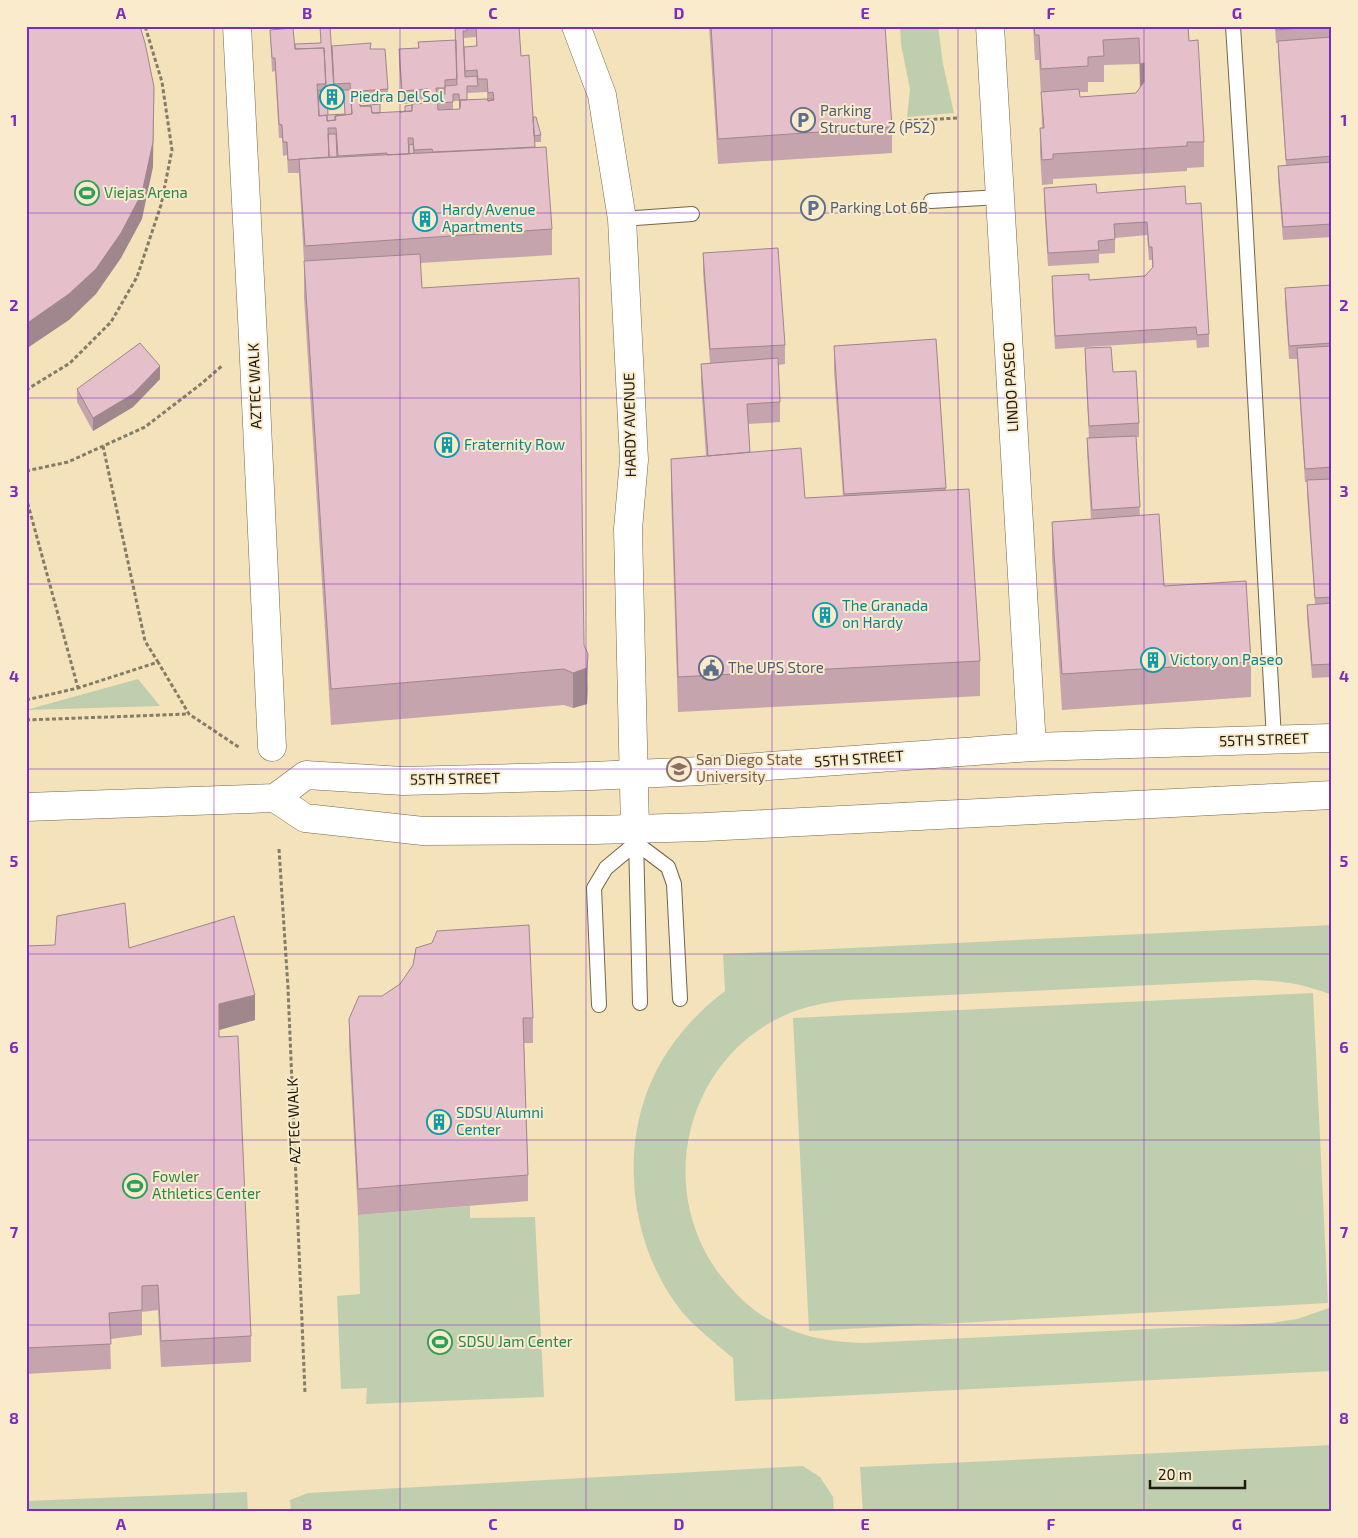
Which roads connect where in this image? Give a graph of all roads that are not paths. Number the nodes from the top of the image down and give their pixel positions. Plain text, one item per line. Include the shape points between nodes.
1 (236, 26) edge
2 (576, 26) edge
3 (990, 26) edge
4 (1233, 26) edge
5 (1000, 197) junction
6 (931, 201) dead end
7 (692, 214) dead end
8 (622, 218) junction
9 (1332, 738) edge
10 (1274, 739) junction
11 (272, 747) dead end
12 (1032, 747) junction
13 (634, 774) junction
14 (1332, 795) edge
15 (274, 798) junction
16 (26, 807) edge
17 (635, 836) junction
18 (680, 999) dead end
19 (640, 1003) dead end
20 (599, 1005) dead end

1 - 11 street, AZTEC WALK
2 - 8 street, HARDY AVENUE via 602,95
3 - 5 street, LINDO PASEO
4 - 10 lane
5 - 6 lane
5 - 12 street, LINDO PASEO
7 - 8 lane
8 - 13 street, HARDY AVENUE via 634,460 628,529
9 - 10 street, 55TH STREET
10 - 12 street, 55TH STREET
12 - 13 street, 55TH STREET
13 - 15 street, 55TH STREET via 403,781 306,776
13 - 17 street, HARDY AVENUE
14 - 17 street
15 - 16 street
15 - 17 street via 305,818 423,831
17 - 18 lane via 668,866 674,884
17 - 19 lane
17 - 20 lane via 606,868 594,888

